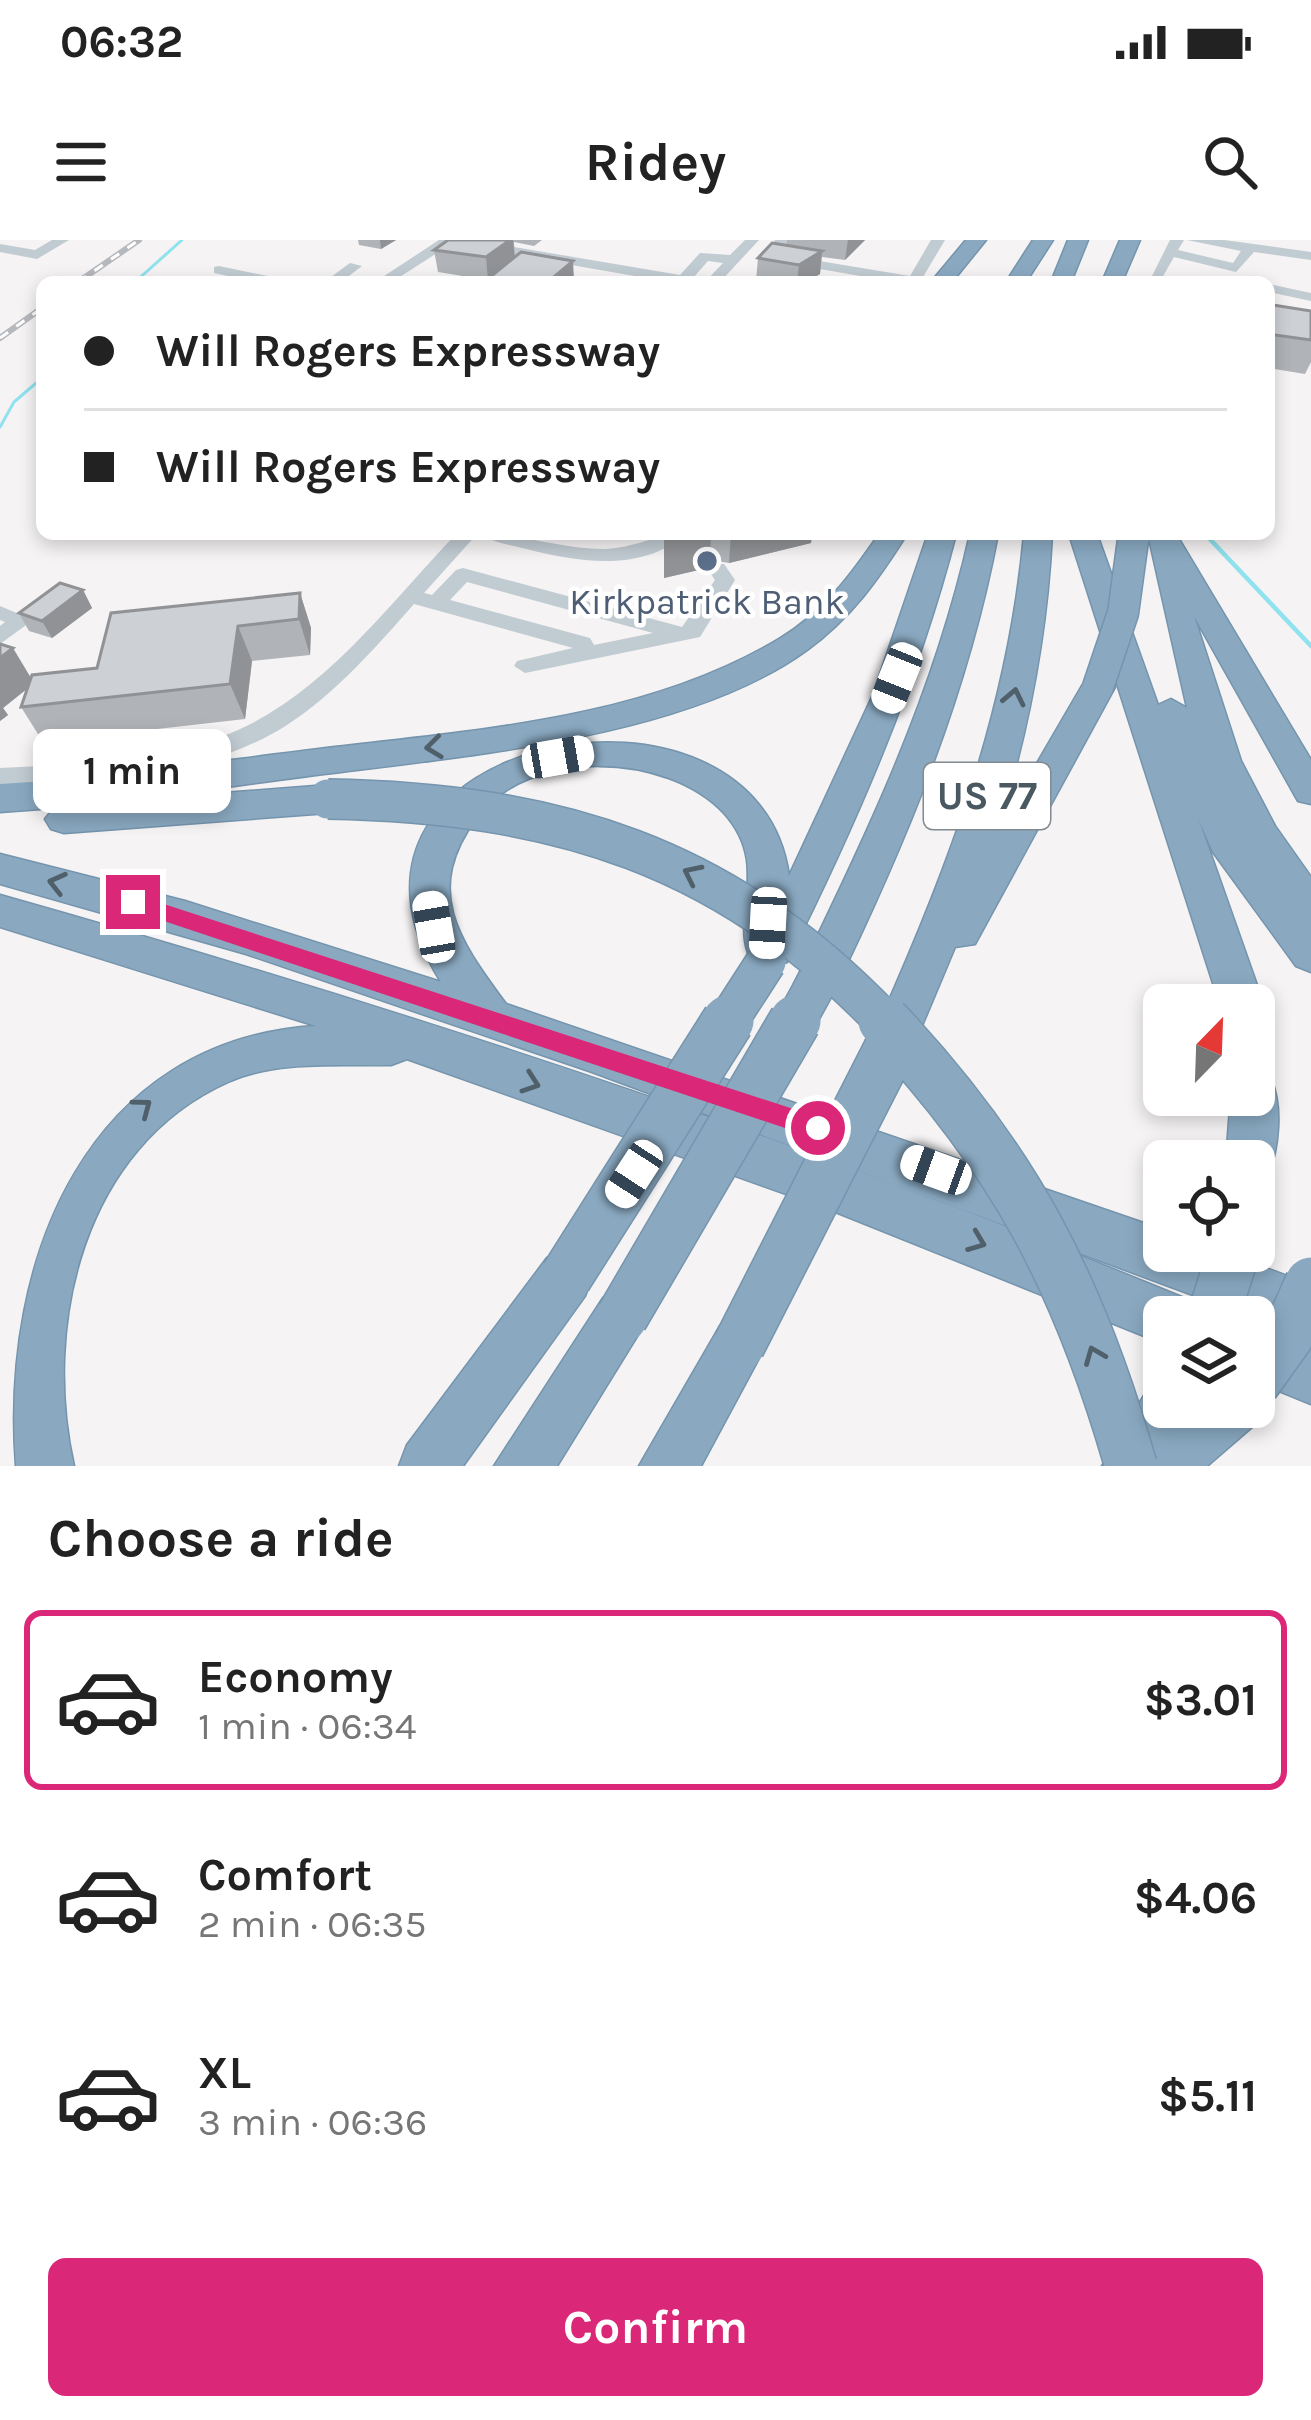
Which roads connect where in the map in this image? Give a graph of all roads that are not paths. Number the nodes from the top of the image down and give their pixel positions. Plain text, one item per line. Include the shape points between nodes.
1 (62, 240) edge
2 (449, 240) edge
3 (752, 240) edge
4 (782, 240) edge
5 (938, 240) edge
6 (978, 240) edge
7 (1044, 240) edge
8 (1130, 240) edge
9 (1194, 240) edge
10 (1076, 244) edge
11 (1279, 245) dead end
12 (1175, 247) edge
13 (1309, 247) edge
14 (0, 248) edge
15 (1250, 248) junction
16 (1002, 262) dead end
17 (355, 266) dead end
18 (740, 267) junction
19 (219, 270) dead end
20 (248, 276) edge
21 (340, 276) edge
22 (392, 276) edge
23 (659, 276) edge
24 (691, 276) edge
25 (723, 276) edge
26 (890, 276) edge
27 (916, 276) edge
28 (946, 276) edge
29 (963, 276) edge
30 (994, 276) edge
31 (1020, 276) edge
32 (1030, 276) edge
33 (1063, 276) edge
34 (1075, 276) edge
35 (1115, 276) edge
36 (1159, 276) edge
37 (1275, 290) edge
38 (1311, 297) edge
39 (1290, 312) edge
40 (1311, 315) edge
41 (461, 540) edge
42 (665, 540) edge
43 (890, 540) edge
44 (940, 540) edge
45 (983, 540) edge
46 (1037, 540) edge
47 (1085, 540) edge
48 (1138, 540) edge
49 (1140, 540) edge
50 (1141, 540) edge
51 (1141, 540) edge
52 (560, 541) edge
53 (717, 568) dead end
54 (407, 595) junction
55 (436, 603) junction
56 (0, 613) edge
57 (682, 634) junction
58 (0, 637) edge
59 (587, 654) junction
60 (525, 666) dead end
61 (0, 777) edge
62 (1311, 791) edge
63 (0, 799) edge
64 (0, 823) edge
65 (0, 869) edge
66 (1311, 907) edge
67 (0, 911) edge
68 (1311, 954) edge
69 (766, 962) junction
70 (1235, 984) edge
71 (490, 1017) junction
72 (421, 1045) junction
73 (892, 1045) junction
74 (1311, 1283) edge
75 (1143, 1308) edge
76 (1311, 1312) edge
77 (1275, 1354) edge
78 (1275, 1361) edge
79 (1311, 1376) edge
80 (1155, 1428) edge
81 (1207, 1428) edge
82 (426, 1458) edge
83 (45, 1466) edge
84 (523, 1466) edge
85 (668, 1466) edge
86 (1131, 1466) edge
87 (1162, 1466) edge

1 - 14 street via 37,255
2 - 22 street
2 - 23 street
3 - 18 street
4 - 26 street via 767,256
5 - 27 street
6 - 28 highway
6 - 29 highway
7 - 31 highway
7 - 32 highway
8 - 35 highway
9 - 15 street
10 - 33 highway
10 - 34 highway
11 - 13 street
12 - 15 street via 1236,268
12 - 36 street
13 - 15 street
16 - 30 highway
17 - 21 street
18 - 24 street via 705,256
18 - 25 street
19 - 20 street
37 - 38 street
39 - 40 street
41 - 54 street
42 - 52 street via 596,559
43 -> 63 highway via 874,569 821,623 686,696 550,731
44 - 69 highway via 866,755
45 - 84 highway, US 77, bridge via 922,753 816,984 733,1135
73 -> 46 highway, US 77 via 999,756 1024,651
47 - 70 highway
48 - 73 highway, bridge via 1106,668 1067,749
49 - 68 highway via 1207,802 1254,884
50 - 62 highway
51 - 66 highway via 1174,598 1219,755 1258,833
53 - 57 street via 725,580 692,632
54 - 55 street
54 - 61 street via 276,721 223,744 118,766
55 - 57 street via 463,574
55 - 59 street via 582,643
56 - 58 street via 22,620
57 - 59 street
59 - 60 street
86 -> 64 highway, bridge via 1050,1242 944,1082 857,988 721,888 648,853 505,811 432,800
71 -> 65 highway via 133,902
67 - 72 highway via 212,972
69 - 71 highway via 769,871 739,805 704,777 664,760 603,752 558,757 481,793 446,830 429,873 434,927
69 - 82 highway, bridge via 566,1277
71 - 76 highway via 880,1150
72 -> 75 highway via 828,1186
83 -> 72 highway via 17,1408 12,1321 34,1241 81,1165 145,1105 212,1066 278,1049
73 - 85 highway, US 77, bridge
74 - 77 highway, bridge
78 - 79 highway
80 - 86 highway
81 - 87 highway

